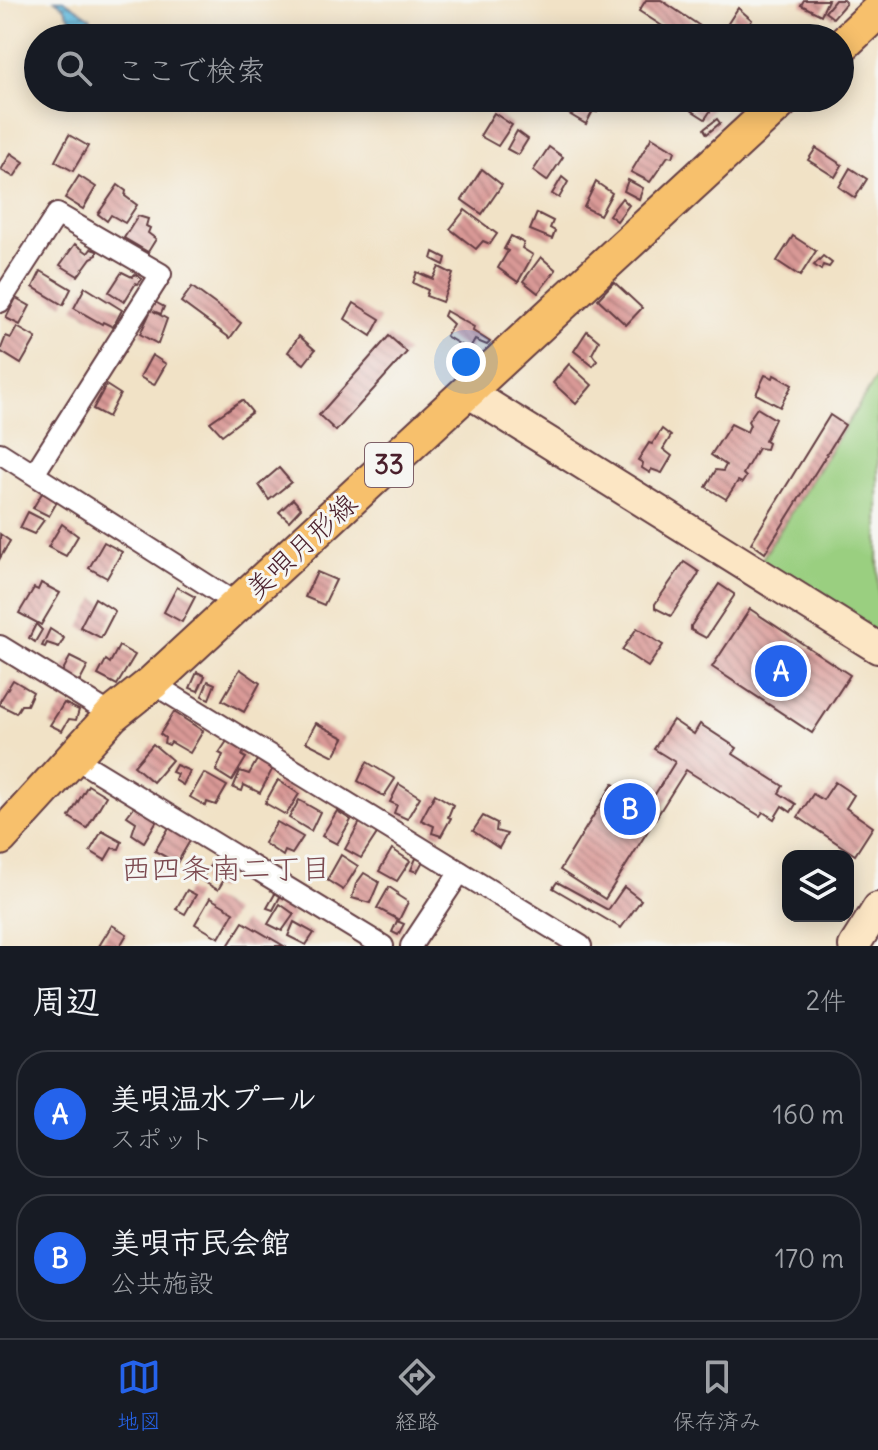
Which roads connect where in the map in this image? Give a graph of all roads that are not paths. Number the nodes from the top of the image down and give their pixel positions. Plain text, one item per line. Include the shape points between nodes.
1 (878, 11) edge
2 (854, 34) edge
3 (770, 112) edge
4 (0, 302) edge
5 (468, 392) junction
6 (0, 453) edge
7 (34, 474) junction
8 (237, 604) junction
9 (0, 646) edge
10 (878, 648) edge
11 (152, 683) junction
12 (112, 715) junction
13 (73, 757) junction
14 (0, 838) edge
15 (460, 872) junction
16 (878, 908) edge
17 (383, 946) edge
18 (411, 946) edge
19 (581, 946) edge
20 (854, 946) edge

1 - 2 main road
3 - 5 main road, 美唄月形線 / 33
4 - 7 street via 57,214 161,274
5 - 8 main road, 美唄月形線 / 33
5 - 10 street
6 - 7 street
7 - 8 street
8 - 11 main road, 美唄月形線 / 33
9 - 12 street
11 - 12 main road, 美唄月形線 / 33
11 - 15 street
12 - 13 main road, 美唄月形線 / 33
13 - 14 main road, 美唄月形線 / 33
13 - 17 street
15 - 18 street
15 - 19 street
16 - 20 street

